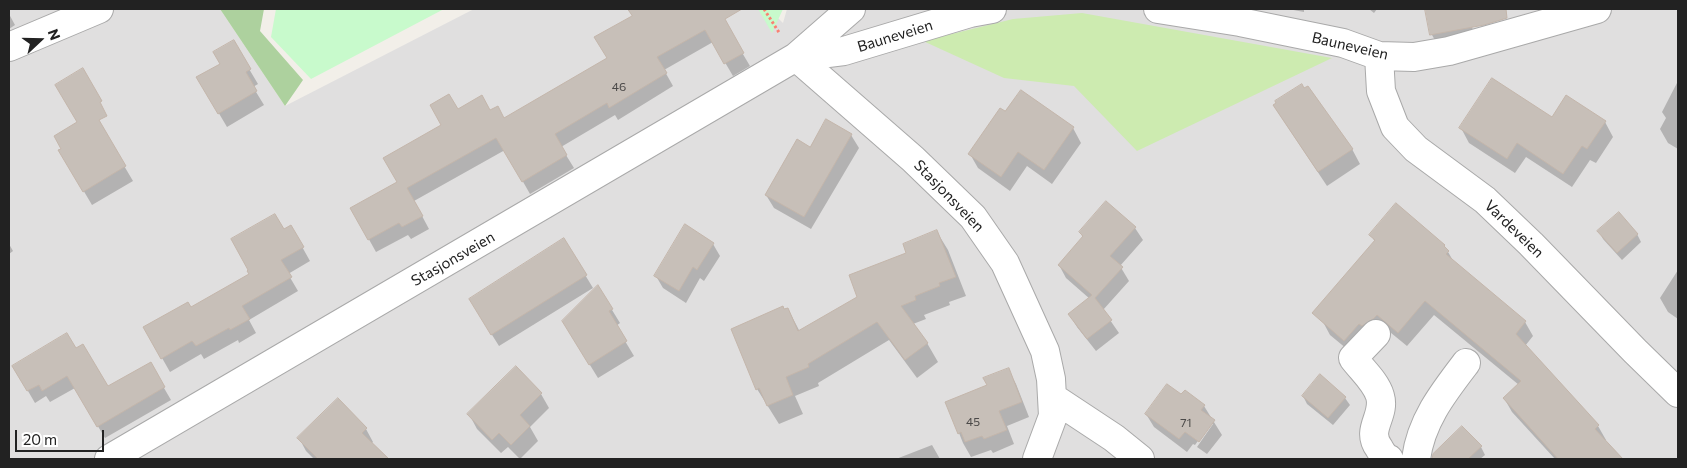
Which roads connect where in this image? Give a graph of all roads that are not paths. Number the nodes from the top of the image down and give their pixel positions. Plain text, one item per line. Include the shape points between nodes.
1 (99, 9) edge
2 (850, 9) edge
3 (992, 9) edge
4 (1158, 9) edge
5 (1597, 9) edge
6 (9, 47) edge
7 (1379, 56) junction
8 (796, 57) junction
9 (1376, 334) dead end
10 (1466, 363) dead end
11 (1678, 393) edge
12 (1052, 397) junction
13 (109, 459) edge
14 (1037, 459) edge
15 (1140, 459) edge
16 (1389, 459) edge
17 (1416, 459) edge

1 - 6 street
2 - 8 street, Stasjonsveien
3 - 8 street, Bauneveien via 844,51
4 - 7 street, Bauneveien via 1333,41
5 - 7 street, Bauneveien via 1449,52 1414,57
7 - 11 street, Vardeveien via 1381,90 1395,126 1416,149 1485,200
8 - 12 street, Stasjonsveien via 913,159 973,217 1005,263 1045,351
8 - 13 street, Stasjonsveien
9 - 16 street via 1353,358 1376,386 1381,398 1373,440
10 - 17 street via 1441,395 1427,420
12 - 14 street, Stasjonsveien via 1053,416
12 - 15 street

